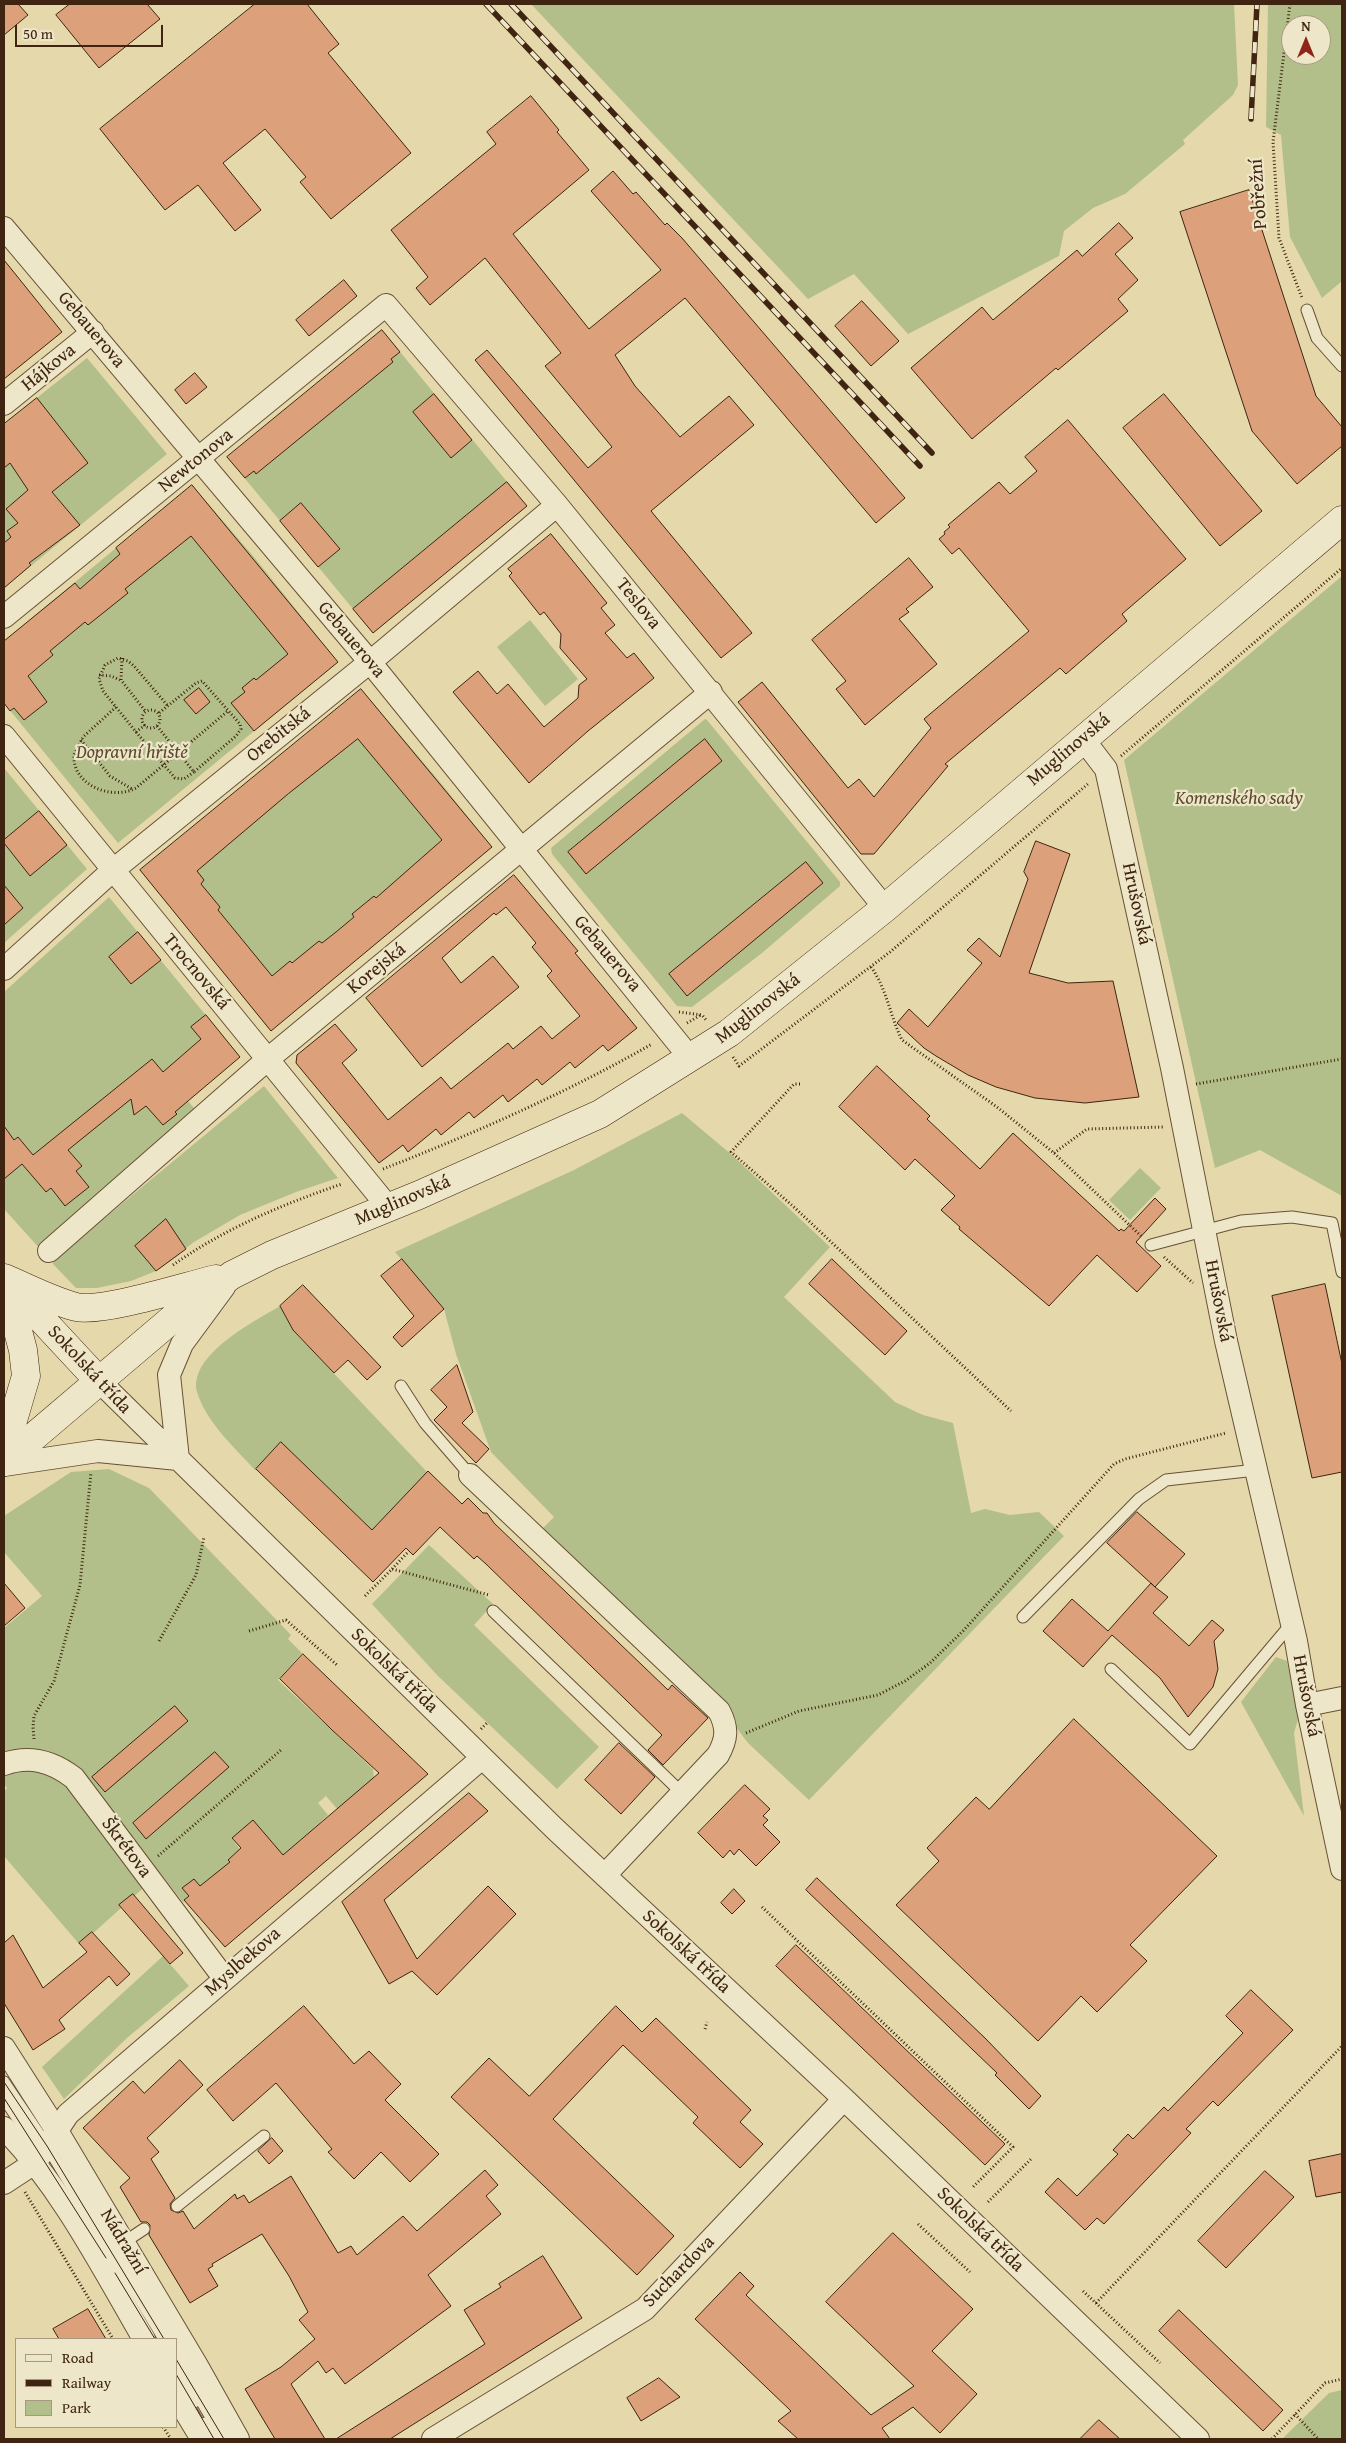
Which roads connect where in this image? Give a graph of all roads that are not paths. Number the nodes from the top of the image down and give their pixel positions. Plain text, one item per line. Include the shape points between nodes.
1 (4, 228) edge
2 (386, 305) joint
3 (1307, 310) road end
4 (94, 332) junction
5 (1342, 366) edge
6 (4, 404) edge
7 (200, 458) junction
8 (557, 505) junction
9 (1342, 520) edge
10 (4, 617) edge
11 (370, 662) junction
12 (712, 692) junction
13 (4, 736) edge
14 (1083, 739) junction
15 (520, 849) junction
16 (112, 871) junction
17 (885, 908) junction
18 (4, 969) edge
19 (268, 1059) junction
20 (691, 1059) junction
21 (388, 1208) junction
22 (1337, 1223) edge
23 (1205, 1232) junction
24 (1151, 1245) road end
25 (49, 1251) dead end
26 (1342, 1272) edge
27 (232, 1275) junction
28 (4, 1278) edge
29 (99, 1381) junction
30 (401, 1386) dead end
31 (4, 1451) edge
32 (178, 1459) junction
33 (4, 1464) edge
34 (1256, 1470) junction
35 (470, 1475) joint
36 (493, 1611) dead end
37 (1023, 1617) dead end
38 (1292, 1623) junction
39 (1111, 1669) dead end
40 (1342, 1698) edge
41 (1307, 1705) junction
42 (482, 1758) junction
43 (4, 1764) edge
44 (682, 1793) junction
45 (1342, 1869) edge
46 (604, 1875) junction
47 (224, 1978) junction
48 (4, 2048) edge
49 (4, 2082) edge
50 (4, 2098) edge
51 (844, 2099) junction
52 (4, 2128) edge
53 (264, 2136) dead end
54 (45, 2148) junction
55 (10, 2180) edge
56 (177, 2206) dead end
57 (144, 2229) dead end
58 (123, 2243) junction
59 (143, 2338) edge
60 (154, 2338) edge
61 (163, 2338) edge
62 (178, 2362) edge
63 (178, 2377) edge
64 (178, 2399) edge
65 (202, 2439) edge
66 (214, 2439) edge
67 (224, 2439) edge
68 (238, 2439) edge
69 (433, 2439) edge
70 (1198, 2439) edge

1 - 4 street, Gebauerova
2 - 7 street, Newtonova
2 - 8 street, Teslova
3 - 5 lane via 1317,338
4 - 6 street, Hájkova
4 - 7 street, Gebauerova
7 - 10 street, Newtonova
7 - 11 street, Gebauerova
8 - 11 street, Orebitská
8 - 12 street, Teslova
9 - 14 main road, Muglinovská
11 - 15 street, Gebauerova
11 - 16 street, Orebitská
12 - 15 street, Korejská
12 - 17 street, Teslova
13 - 16 street, Trocnovská
14 - 17 main road, Muglinovská
14 - 23 street, Hrušovská via 1106,769
15 - 19 street, Korejská
15 - 20 street, Gebauerova
16 - 18 street, Orebitská
16 - 19 street, Trocnovská
17 - 20 main road, Muglinovská via 729,1033
19 - 21 street, Trocnovská
19 - 25 street, Korejská
20 - 21 main road, Muglinovská via 600,1114
21 - 27 main road, Muglinovská via 272,1254
22 - 23 lane via 1292,1217 1241,1221
22 - 26 lane
23 - 24 lane
23 - 34 street, Hrušovská
27 - 28 main road via 91,1308 77,1307
27 - 29 main road, Muglinovská via 178,1314
27 - 32 street via 182,1344 169,1375
28 - 29 main road, Sokolská třída
28 - 31 main road via 23,1350 26,1376
29 - 32 street, Sokolská třída
29 - 33 main road, Muglinovská
30 - 35 lane via 425,1423
32 - 33 street via 98,1451
32 - 42 street, Sokolská třída
34 - 37 lane via 1166,1480 1139,1499
34 - 38 street, Hrušovská
35 - 44 street via 719,1711 726,1724 726,1741 718,1755
36 - 44 lane
38 - 39 lane via 1190,1744
38 - 41 street, Hrušovská
40 - 41 street
41 - 45 street, Hrušovská
42 - 46 street, Sokolská třída
42 - 47 street, Myslbekova
43 - 47 street, Škrétova via 30,1759 52,1764 74,1778
44 - 46 street
46 - 51 street, Sokolská třída
47 - 54 street, Myslbekova via 68,2114
48 - 54 street, Nádražní
49 - 54 lane
50 - 54 lane
51 - 69 street, Suchardova via 646,2309
51 - 70 street, Sokolská třída
52 - 54 street, Nádražní
53 - 56 lane
54 - 55 street, Myslbekova
54 - 58 street, Nádražní
54 - 59 street, Nádražní via 95,2256
54 - 60 lane
54 - 61 lane
57 - 58 lane
58 - 68 street, Nádražní
62 - 67 lane
63 - 66 lane
64 - 65 street

